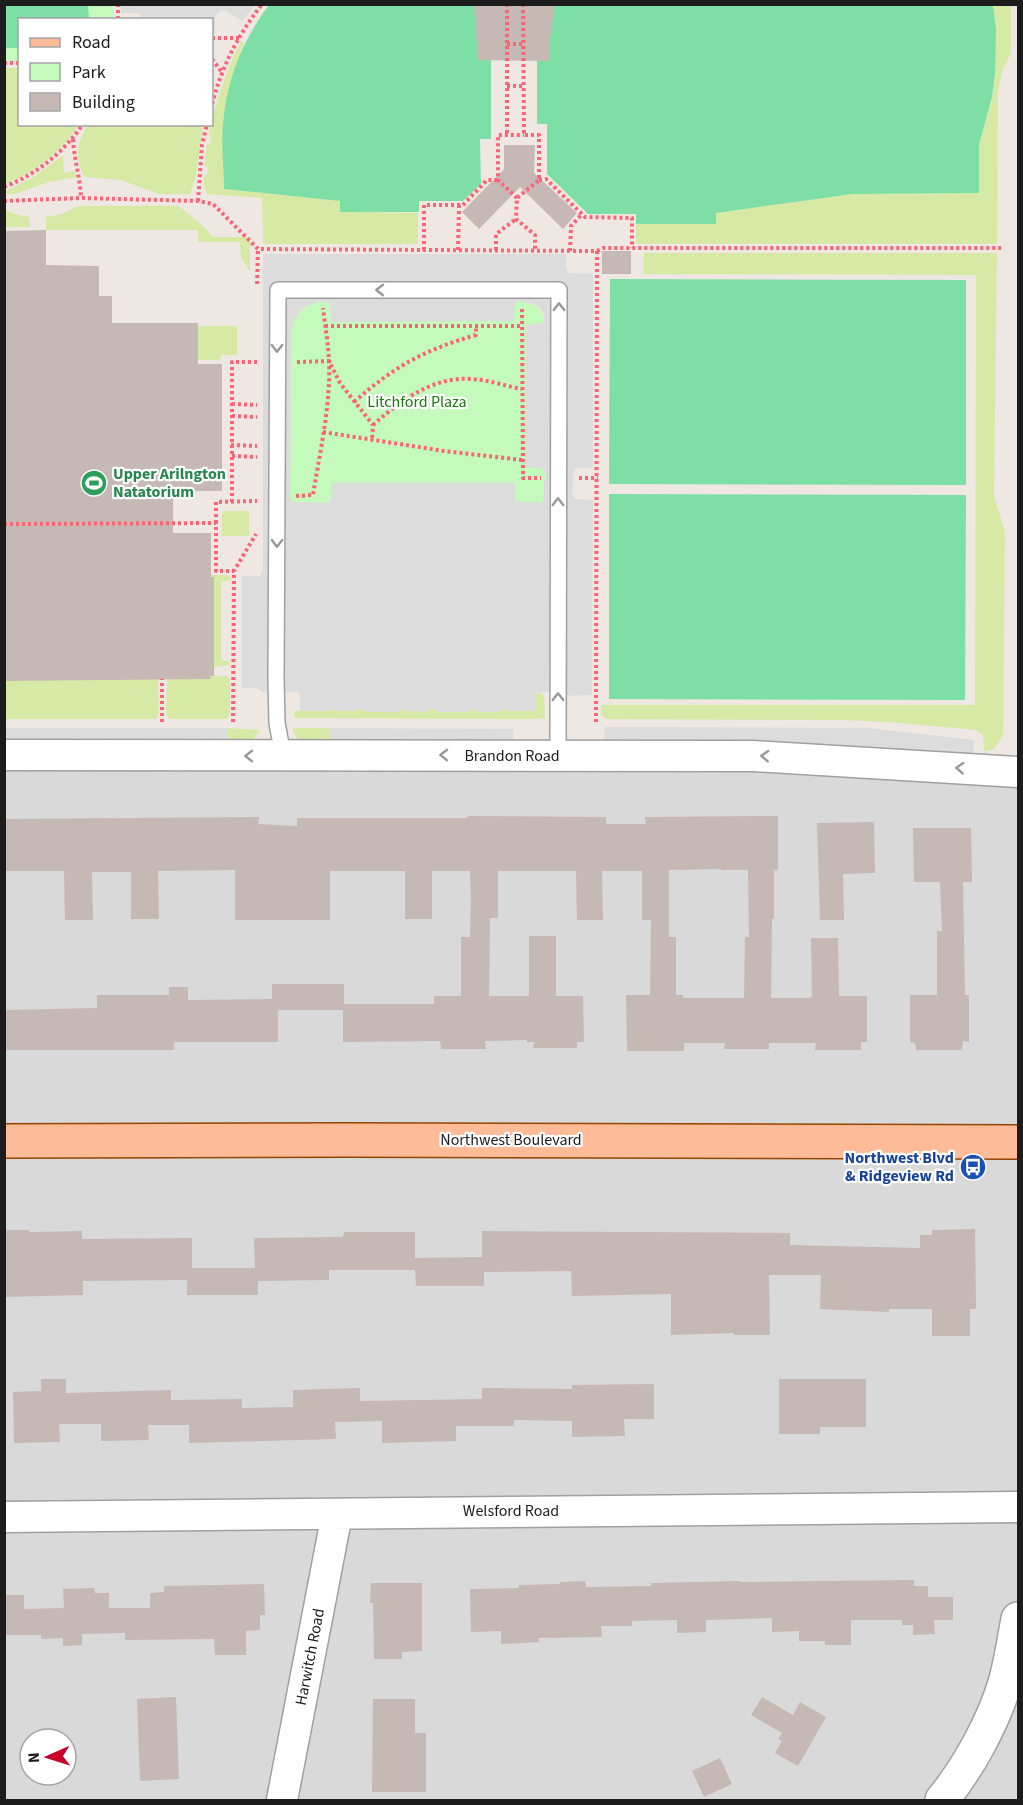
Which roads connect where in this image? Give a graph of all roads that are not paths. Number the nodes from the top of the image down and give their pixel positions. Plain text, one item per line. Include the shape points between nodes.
1 (4, 755) edge
2 (283, 755) junction
3 (558, 756) junction
4 (1018, 772) edge
5 (4, 1141) edge
6 (1018, 1142) edge
7 (1018, 1507) edge
8 (337, 1514) junction
9 (4, 1517) edge
10 (1018, 1619) edge
11 (282, 1800) edge
12 (942, 1800) edge

2 -> 1 street, Brandon Road
3 -> 2 street, Brandon Road
3 -> 2 lane via 559,291 321,290 278,290 276,679 277,723
4 -> 3 street, Brandon Road via 753,756
5 - 6 main road, Northwest Boulevard
7 - 8 street, Welsford Road
8 - 9 street, Welsford Road
8 - 11 street, Harwitch Road
10 - 12 street via 997,1708 984,1736

